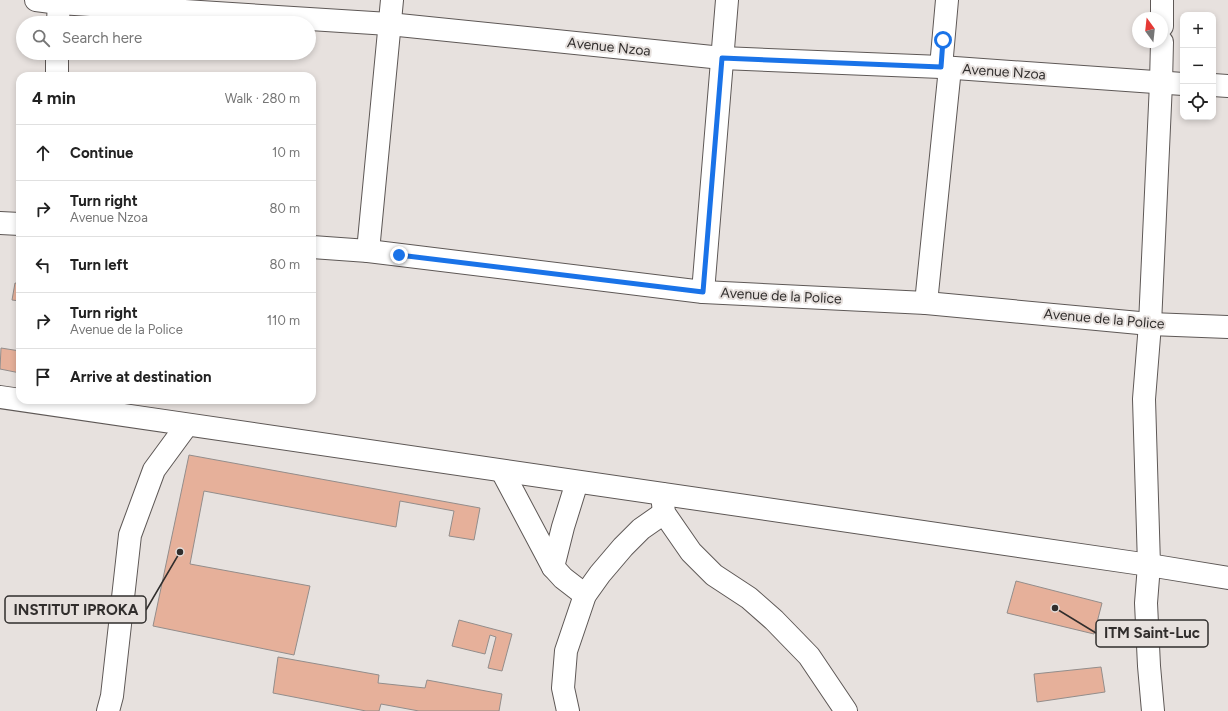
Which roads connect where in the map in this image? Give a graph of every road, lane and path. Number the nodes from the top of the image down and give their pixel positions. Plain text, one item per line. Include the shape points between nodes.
1 (36, 0) edge
2 (392, 0) edge
3 (727, 0) edge
4 (947, 0) edge
5 (1162, 0) edge
6 (59, 9) edge
7 (1162, 12) edge
8 (213, 16) edge
9 (316, 21) edge
10 (388, 24) junction
11 (1162, 48) edge
12 (722, 58) junction
13 (57, 60) edge
14 (946, 67) junction
15 (57, 72) edge
16 (1161, 83) junction
17 (1180, 84) edge
18 (1216, 85) edge
19 (1228, 86) edge
20 (0, 223) edge
21 (16, 224) edge
22 (316, 247) edge
23 (368, 251) junction
24 (703, 292) junction
25 (926, 303) junction
26 (1150, 324) junction
27 (1228, 327) edge
28 (0, 397) edge
29 (16, 399) edge
30 (47, 404) edge
31 (187, 425) junction
32 (502, 471) junction
33 (577, 482) junction
34 (663, 503) junction
35 (1149, 565) junction
36 (553, 567) junction
37 (1228, 578) edge
38 (585, 595) junction
39 (108, 711) edge
40 (568, 711) edge
41 (846, 711) edge
42 (1153, 711) edge

1 - 6 street, Avenue Nzoa
2 - 10 street
3 - 12 street
4 - 14 street
5 - 7 street
6 - 8 street, Avenue Nzoa
9 - 10 street, Avenue Nzoa
10 - 12 street, Avenue Nzoa
10 - 23 street
11 - 16 street
12 - 14 street, Avenue Nzoa
12 - 24 street
13 - 15 street
14 - 16 street, Avenue Nzoa
14 - 25 street
16 - 17 street, Avenue Nzoa
16 - 26 street
18 - 19 street
20 - 21 street
22 - 23 street, Avenue de la Police
23 - 24 street, Avenue de la Police
24 - 25 street, Avenue de la Police
25 - 26 street, Avenue de la Police
26 - 27 street, Avenue de la Police
26 - 35 street via 1144,399
28 - 29 street
30 - 31 street
31 - 32 street
31 - 39 street via 154,470 130,535 112,696
32 - 33 street
32 - 36 street
33 - 34 street
33 - 36 street
34 - 35 street
34 - 38 street via 623,546
34 - 41 street via 691,552 774,620 809,656
35 - 37 street
35 - 42 street via 1146,603
36 - 38 street
38 - 40 street via 566,651 563,688

